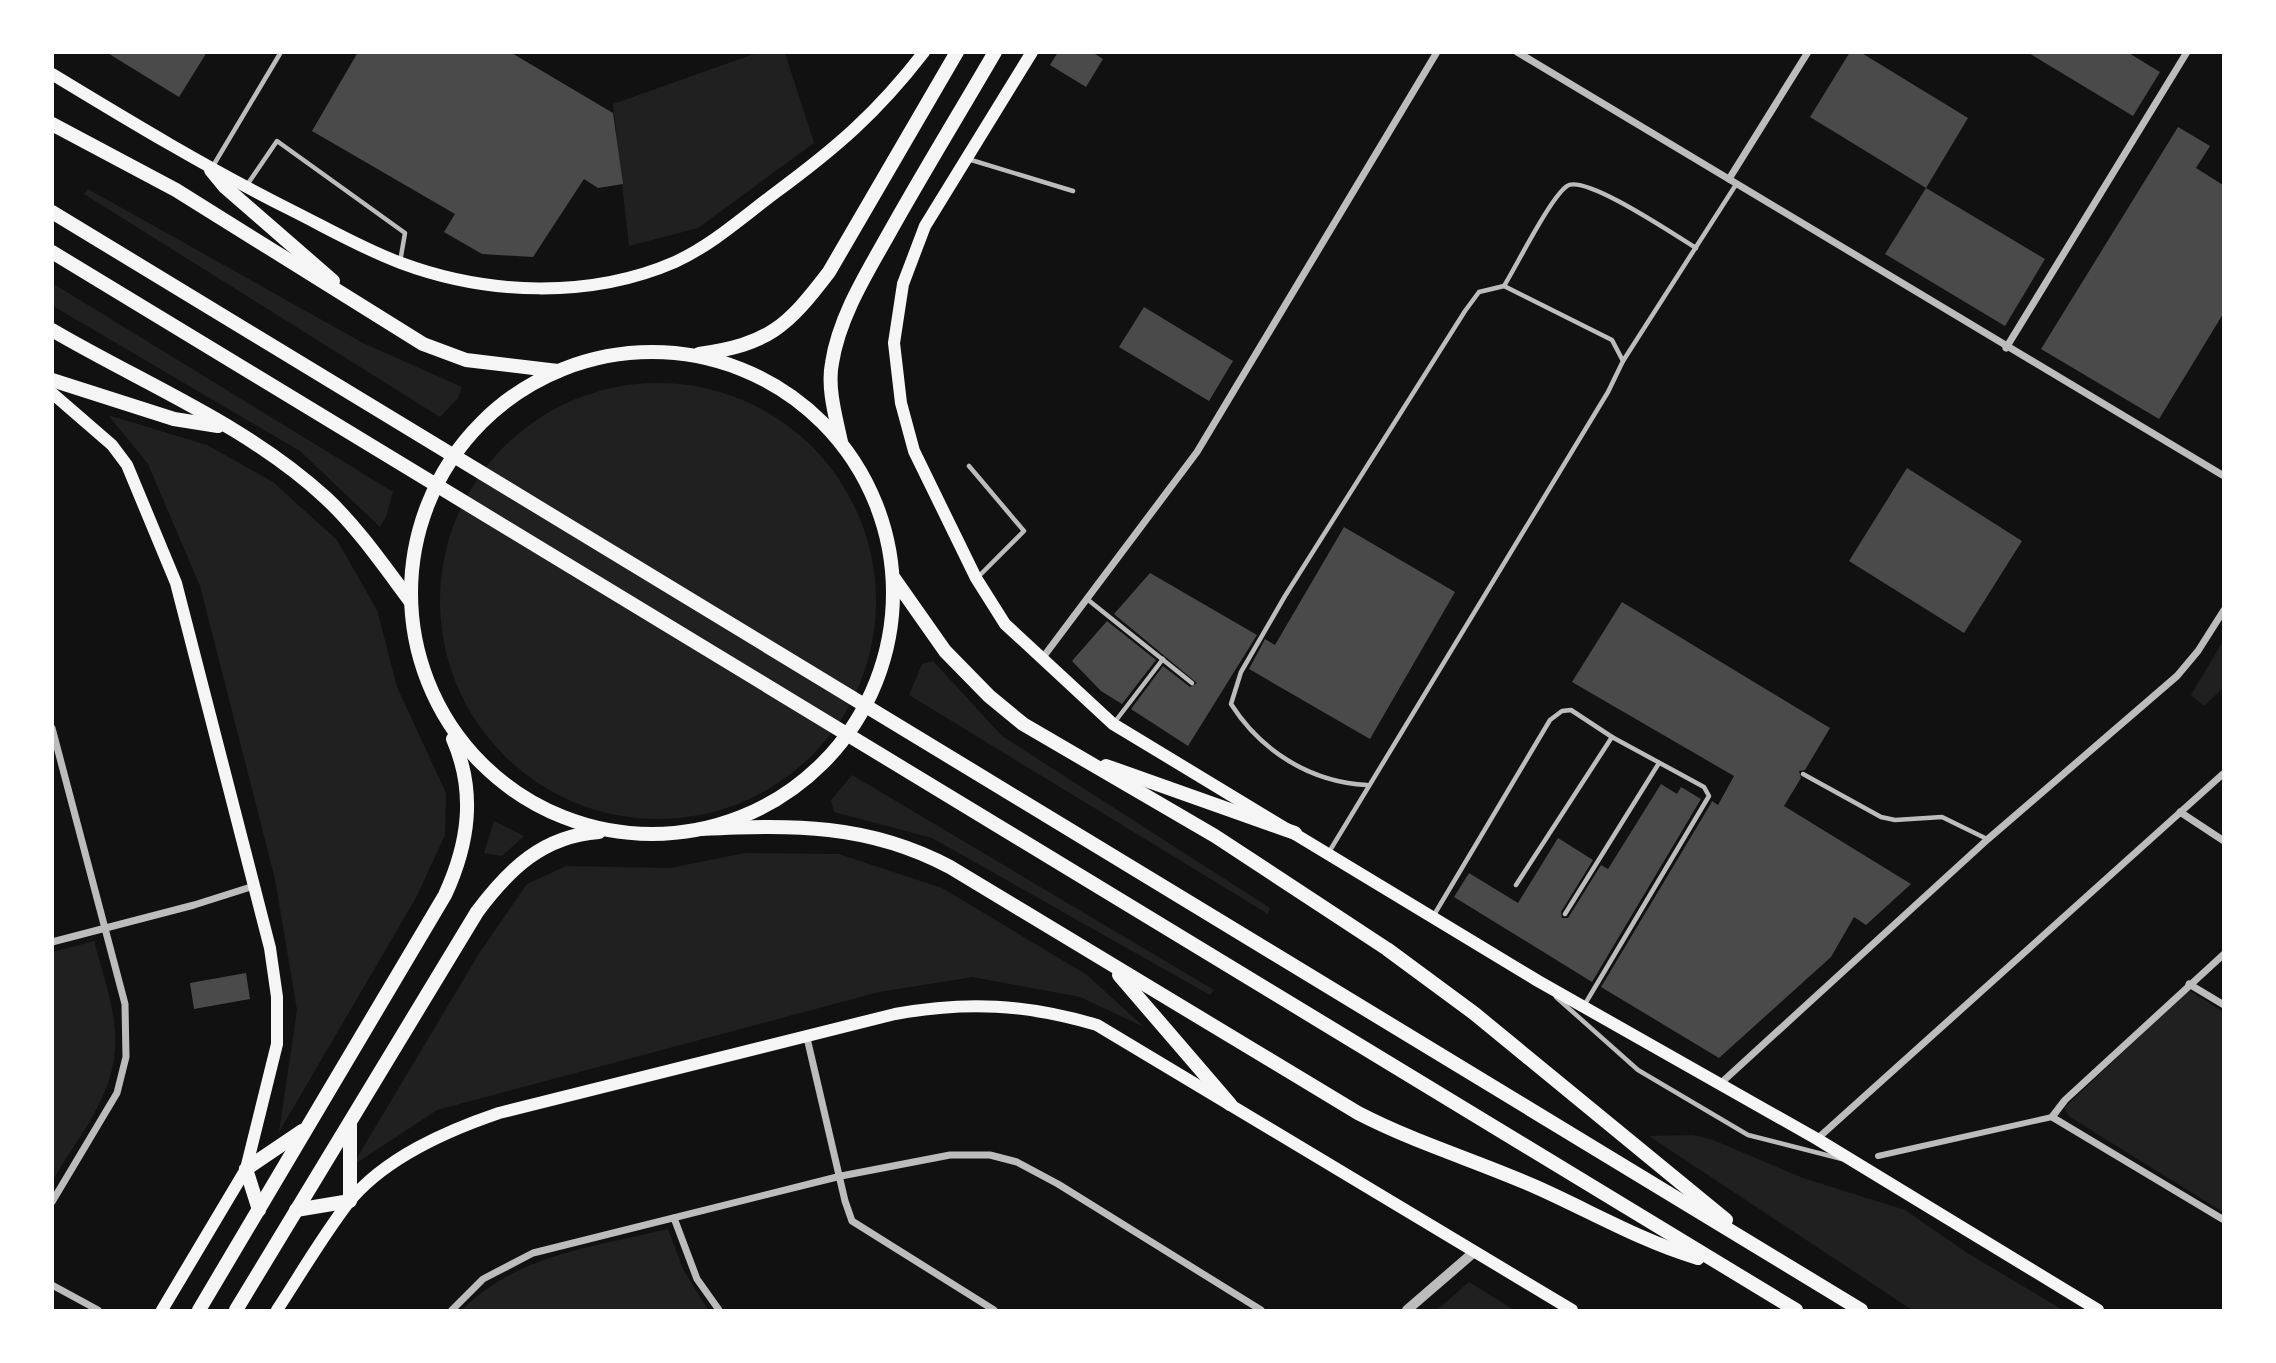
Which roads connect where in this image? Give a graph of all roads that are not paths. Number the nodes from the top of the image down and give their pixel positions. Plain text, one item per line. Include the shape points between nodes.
1 (281, 52) edge
2 (924, 52) edge
3 (957, 52) edge
4 (995, 52) edge
5 (1032, 52) edge
6 (1437, 52) edge
7 (1517, 52) edge
8 (1808, 52) edge
9 (2188, 52) edge
10 (52, 74) edge
11 (52, 124) edge
12 (967, 159) junction
13 (211, 170) junction
14 (1733, 181) junction
15 (246, 187) junction
16 (1073, 191) dead end
17 (52, 212) edge
18 (1696, 248) junction
19 (52, 252) edge
20 (400, 263) junction
21 (1504, 286) junction
22 (351, 299) junction
23 (52, 330) edge
24 (2006, 348) junction
25 (693, 355) junction
26 (1623, 362) junction
27 (558, 371) junction
28 (52, 380) edge
29 (52, 393) edge
30 (229, 427) junction
31 (842, 444) junction
32 (969, 466) dead end
33 (2224, 476) edge
34 (893, 576) junction
35 (976, 578) junction
36 (1086, 598) junction
37 (411, 601) junction
38 (2224, 610) edge
39 (1163, 659) junction
40 (1041, 660) junction
41 (1192, 683) dead end
42 (443, 715) junction
43 (1113, 724) junction
44 (52, 728) edge
45 (1612, 737) junction
46 (1074, 756) junction
47 (1659, 763) junction
48 (1803, 774) dead end
49 (2224, 774) edge
50 (1367, 785) junction
51 (2180, 812) junction
52 (701, 829) junction
53 (608, 831) junction
54 (1295, 833) junction
55 (1988, 839) junction
56 (2224, 841) edge
57 (1329, 852) junction
58 (1516, 885) dead end
59 (254, 886) junction
60 (1565, 915) dead end
61 (1433, 916) junction
62 (105, 926) junction
63 (52, 942) edge
64 (2224, 954) edge
65 (1108, 964) junction
66 (1538, 981) junction
67 (2189, 984) junction
68 (2224, 1006) edge
69 (1583, 1007) junction
70 (807, 1038) junction
71 (1721, 1083) junction
72 (1230, 1104) junction
73 (2052, 1117) junction
74 (350, 1123) junction
75 (308, 1127) junction
76 (1817, 1139) junction
77 (1878, 1156) dead end
78 (1856, 1163) junction
79 (246, 1169) junction
80 (841, 1176) junction
81 (350, 1201) junction
82 (52, 1202) edge
83 (259, 1210) junction
84 (296, 1210) junction
85 (674, 1218) junction
86 (2224, 1220) edge
87 (1762, 1250) junction
88 (1473, 1253) junction
89 (1723, 1266) junction
90 (52, 1285) edge
91 (98, 1311) edge
92 (162, 1311) edge
93 (199, 1311) edge
94 (236, 1311) edge
95 (277, 1311) edge
96 (452, 1311) edge
97 (719, 1311) edge
98 (994, 1311) edge
99 (1261, 1311) edge
100 (1407, 1311) edge
101 (1572, 1311) edge
102 (1796, 1311) edge
103 (1861, 1311) edge
104 (2098, 1311) edge

1 - 13 lane
2 - 20 main road via 871,117 827,154 703,246 675,261 601,284 523,288 460,279
3 - 25 highway via 829,272 805,303 775,332 740,348
4 - 31 highway via 905,204 842,328 831,365
5 - 12 main road
6 - 36 street via 1197,452
7 - 14 street
8 - 14 street
9 - 24 street
10 - 13 main road
11 - 22 highway via 176,190
12 - 16 lane
12 - 35 main road via 926,226 903,284 894,343 901,404 914,451
13 - 15 main road
13 - 22 highway
14 - 18 lane
14 - 24 street
15 - 20 main road
15 - 20 lane via 277,141 405,233
17 - 87 highway
18 - 21 lane via 1599,191 1575,184 1567,186 1553,205
18 - 26 lane
19 - 89 highway
21 - 26 lane via 1612,340
21 - 50 lane via 1479,292 1465,311 1285,596 1241,672 1231,704 1246,727 1273,752 1318,776
22 - 27 highway via 423,344 466,360
23 - 30 highway
24 - 33 street
25 - 27 highway via 647,352 602,358
25 - 31 highway via 736,366 775,385 812,411
26 - 50 lane
27 - 37 highway via 509,399 475,430 448,466 427,506 415,550
28 - 30 highway via 174,419
29 - 59 main road via 112,445 127,465 176,583
30 - 37 highway via 327,499
31 - 34 highway via 881,516
32 - 35 lane via 1024,531
34 - 46 highway via 945,651 974,682 1023,723
34 - 52 highway via 885,651 855,722 804,780 772,802
35 - 40 main road via 1005,624
36 - 39 lane
36 - 40 street
37 - 42 highway via 423,671
38 - 55 street via 2177,676
39 - 41 lane
39 - 43 lane
40 - 43 main road
42 - 53 highway via 474,757 513,791 558,816
42 - 75 highway via 460,754 468,795 459,863 445,895
43 - 54 main road
44 - 62 street
45 - 47 lane
45 - 58 lane
45 - 61 lane via 1571,710 1550,720
46 - 54 highway
46 - 87 highway via 1259,864 1431,981
47 - 60 lane
47 - 69 lane via 1704,788 1709,796
48 - 55 lane via 1881,817 1942,817
49 - 51 street
50 - 57 lane
51 - 56 street
51 - 76 street
52 - 53 highway via 671,834
52 - 65 highway via 797,826 885,839 950,867
53 - 74 highway via 575,834 544,846 500,880
54 - 57 main road
55 - 71 street
57 - 61 main road
59 - 62 street
59 - 79 main road via 270,948 277,1044
61 - 66 main road
62 - 63 street
62 - 82 street via 125,1004 125,1057 117,1093
64 - 67 street
65 - 72 highway
65 - 89 highway via 1381,1125 1534,1186 1649,1241
66 - 69 main road
66 - 78 lane via 1638,1070 1748,1135
67 - 68 street
67 - 73 street
69 - 71 main road
70 - 72 main road via 947,1005 1054,1012 1097,1025
70 - 80 street
70 - 81 main road via 499,1113 459,1127 384,1171
71 - 76 main road
72 - 88 main road
73 - 77 street
73 - 86 street
74 - 81 highway
74 - 84 highway
75 - 79 highway
75 - 83 highway
76 - 78 main road
78 - 104 main road
79 - 83 highway
79 - 92 main road
80 - 85 street
80 - 98 street via 852,1221
80 - 99 street via 950,1155 990,1155 1017,1162
81 - 84 highway
81 - 95 main road
83 - 93 highway
84 - 94 highway
85 - 96 street via 533,1253 483,1279
85 - 97 street via 696,1279
87 - 103 highway
88 - 100 street
88 - 101 main road
89 - 102 highway
90 - 91 street

